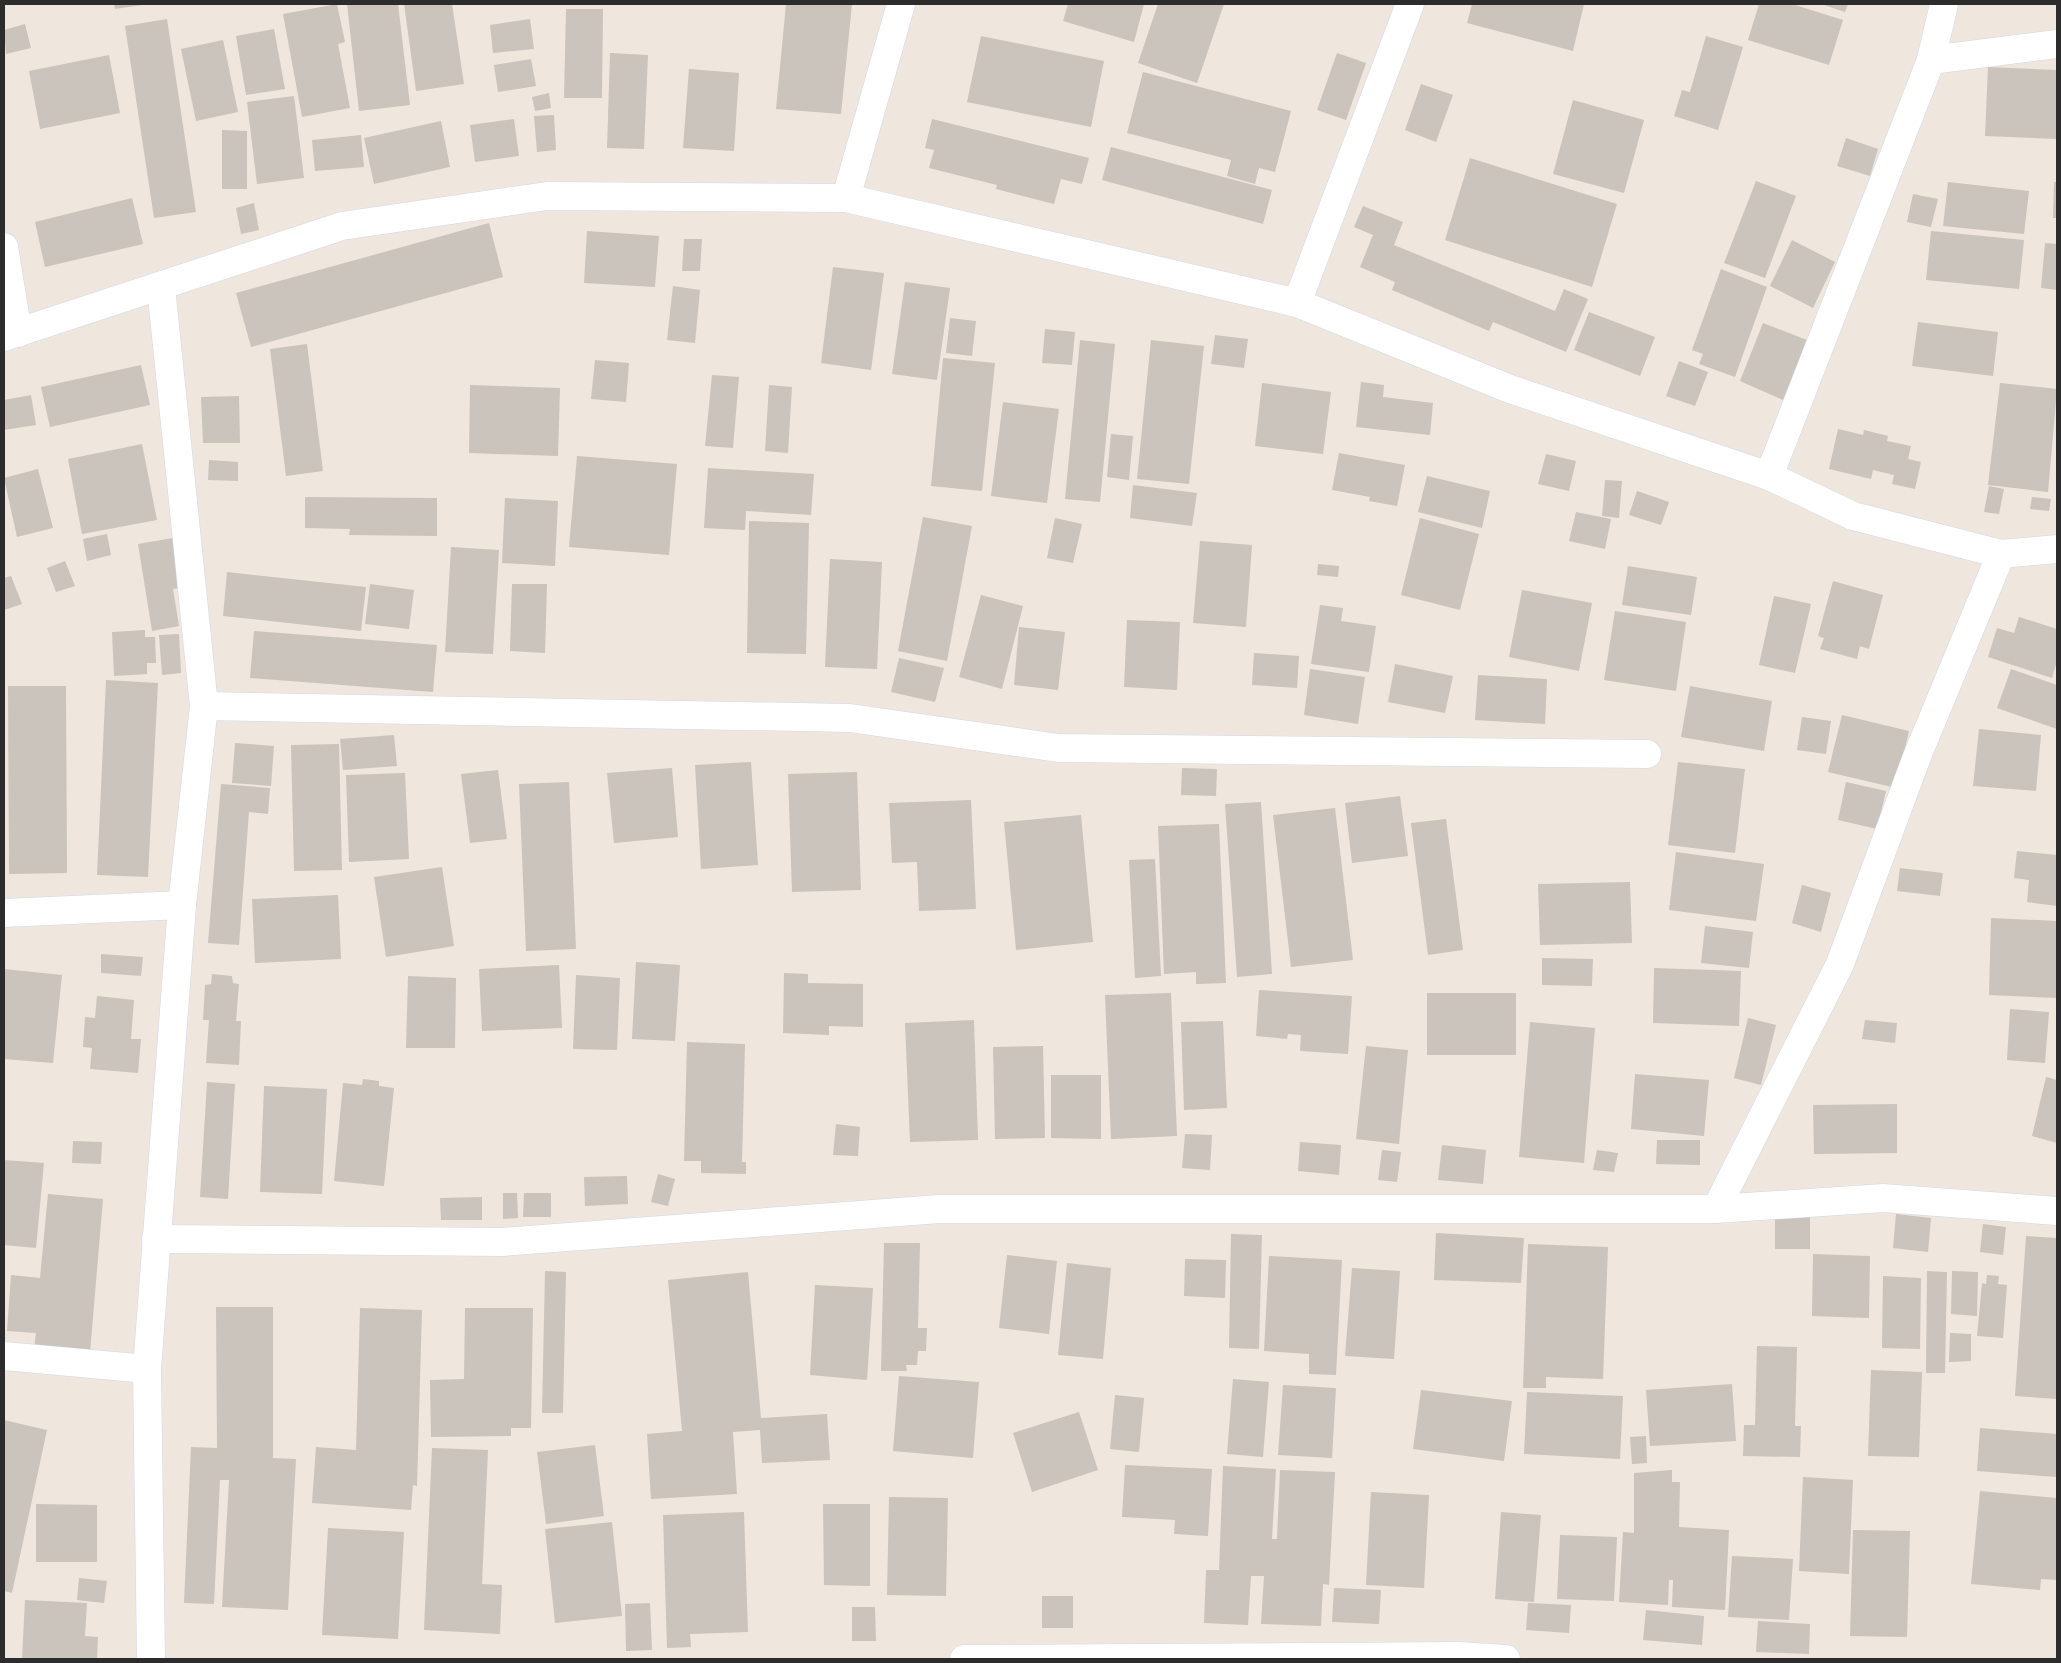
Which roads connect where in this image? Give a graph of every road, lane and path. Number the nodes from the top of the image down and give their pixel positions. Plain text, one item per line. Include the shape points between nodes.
1 (901, 4) edge
2 (1410, 4) edge
3 (1944, 4) edge
4 (2057, 44) edge
5 (1931, 60) junction
6 (846, 198) junction
7 (4, 247) edge
8 (161, 287) junction
9 (1297, 303) junction
10 (11, 335) edge
11 (1769, 476) junction
12 (2057, 549) edge
13 (2001, 554) junction
14 (204, 706) junction
15 (1647, 754) dead end
16 (182, 905) junction
17 (4, 913) edge
18 (1716, 1209) junction
19 (2057, 1212) edge
20 (156, 1238) junction
21 (4, 1356) edge
22 (147, 1369) junction
23 (150, 1659) edge
24 (964, 1659) edge
25 (1506, 1659) edge

1 - 6 street
2 - 9 street
3 - 5 street
4 - 5 street
5 - 11 street
6 - 8 street via 547,196 342,226
6 - 9 street
7 - 10 street
8 - 10 street
8 - 14 street
9 - 11 street via 1510,388
11 - 13 street via 1854,516
12 - 13 street
13 - 18 street via 1918,754 1840,964
14 - 15 street via 850,718 1058,748
14 - 16 street
16 - 17 street
16 - 20 street
18 - 19 street via 1883,1198
18 - 20 street via 939,1209 502,1242
20 - 22 street
21 - 22 street
22 - 23 street
24 - 25 street via 1459,1656

